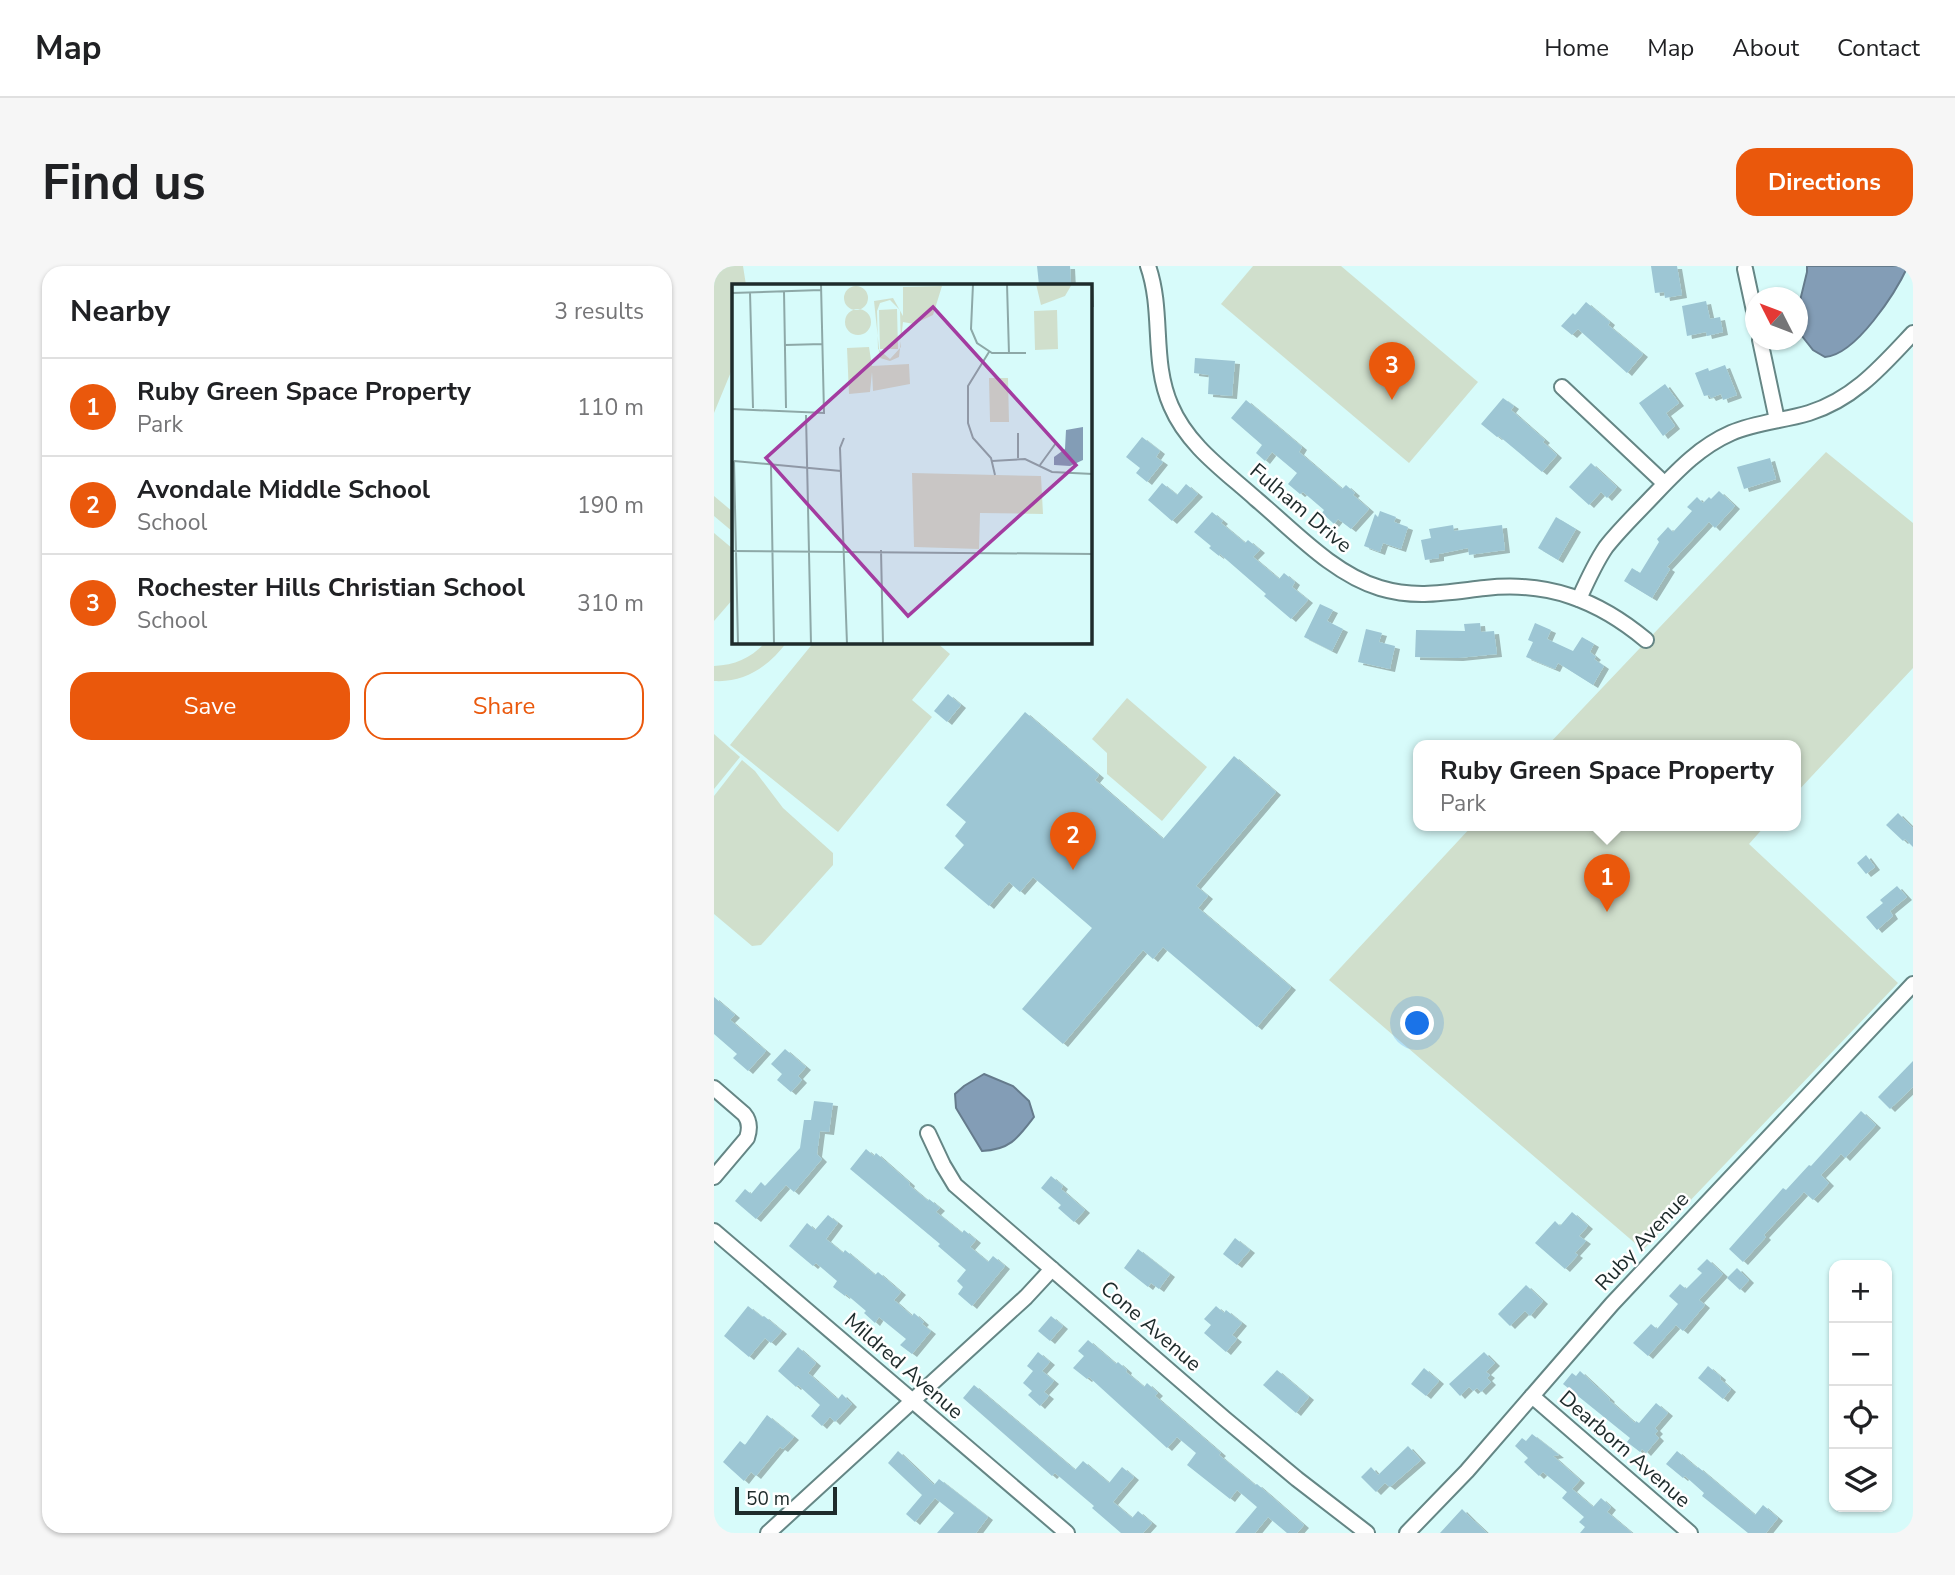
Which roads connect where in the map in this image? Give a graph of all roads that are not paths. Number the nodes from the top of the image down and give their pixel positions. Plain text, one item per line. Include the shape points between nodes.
1 (1148, 266) edge
2 (1745, 269) dead end
3 (1749, 287) edge
4 (1913, 332) edge
5 (1761, 350) edge
6 (1562, 387) dead end
7 (1777, 420) junction
8 (1664, 484) junction
9 (1579, 599) junction
10 (1646, 640) dead end
11 (1913, 984) edge
12 (714, 1088) edge
13 (928, 1133) dead end
14 (714, 1177) edge
15 (714, 1231) edge
16 (1052, 1269) junction
17 (1532, 1396) junction
18 (912, 1400) junction
19 (768, 1533) edge
20 (1067, 1533) edge
21 (1367, 1533) edge
22 (1407, 1533) edge
23 (1690, 1533) edge

1 - 9 street, Fulham Drive via 1155,292 1160,368 1176,417 1206,455 1328,560 1360,580 1403,593 1517,587
2 - 3 street
4 - 7 street via 1850,394 1820,409
5 - 7 street
6 - 8 street
7 - 8 street via 1714,441
8 - 9 street via 1606,548
9 - 10 street, Fulham Drive via 1615,616
11 - 17 street, Ruby Avenue via 1657,1255
12 - 14 street via 744,1114 749,1125 747,1138
13 - 16 street, Cone Avenue via 956,1185
15 - 18 street, Mildred Avenue
16 - 18 street
16 - 21 street, Cone Avenue
17 - 22 street, Ruby Avenue
17 - 23 street, Dearborn Avenue
18 - 19 street
18 - 20 street, Mildred Avenue

